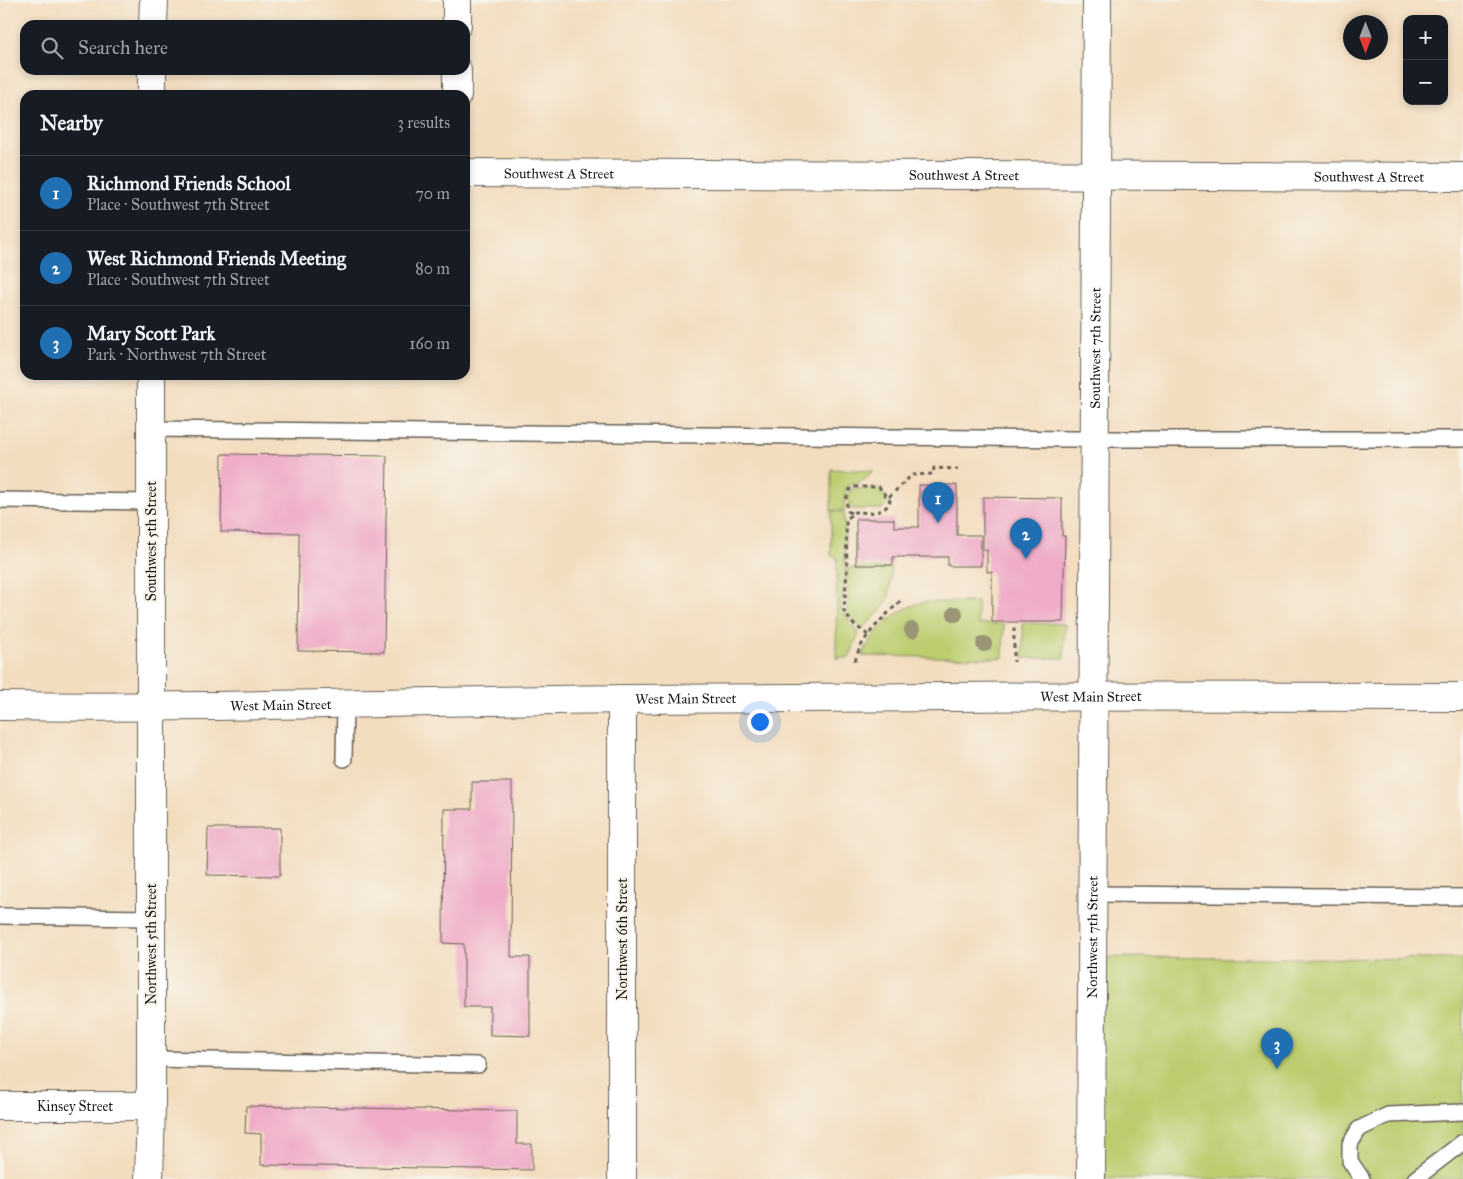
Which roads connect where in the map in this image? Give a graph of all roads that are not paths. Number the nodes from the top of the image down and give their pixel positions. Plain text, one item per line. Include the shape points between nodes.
1 (154, 0) edge
2 (457, 0) edge
3 (1097, 0) edge
4 (153, 20) edge
5 (457, 20) edge
6 (152, 75) edge
7 (457, 75) edge
8 (152, 90) edge
9 (457, 90) edge
10 (470, 173) edge
11 (1096, 175) junction
12 (1463, 177) edge
13 (151, 380) edge
14 (151, 429) junction
15 (1095, 439) junction
16 (1463, 439) edge
17 (0, 500) edge
18 (151, 502) junction
19 (1095, 695) junction
20 (1463, 697) edge
21 (622, 699) junction
22 (345, 704) junction
23 (0, 706) edge
24 (151, 708) junction
25 (344, 759) dead end
26 (1092, 894) junction
27 (1463, 897) edge
28 (0, 916) edge
29 (151, 918) junction
30 (151, 1059) junction
31 (478, 1065) dead end
32 (0, 1106) edge
33 (151, 1106) junction
34 (1463, 1112) edge
35 (1463, 1142) edge
36 (148, 1179) edge
37 (622, 1179) edge
38 (1091, 1179) edge
39 (1362, 1179) edge
40 (1415, 1179) edge

1 - 4 street
2 - 5 street
3 - 11 street, Southwest 7th Street
6 - 8 street
7 - 9 street
10 - 11 street, Southwest A Street
11 - 12 street, Southwest A Street
11 - 15 street, Southwest 7th Street
13 - 14 street, Southwest 5th Street
14 - 15 lane
14 - 18 street, Southwest 5th Street
15 - 16 lane
15 - 19 street, Southwest 7th Street
17 - 18 lane
18 - 24 street, Southwest 5th Street
19 - 20 street, West Main Street
19 - 21 street, West Main Street
19 - 26 street, Northwest 7th Street
21 - 22 street, West Main Street
21 - 37 street, Northwest 6th Street
22 - 24 street, West Main Street
22 - 25 lane
23 - 24 street, West Main Street
24 - 29 street, Northwest 5th Street
26 - 27 lane
26 - 38 street, Northwest 7th Street
28 - 29 lane
29 - 30 street, Northwest 5th Street
30 - 31 lane
30 - 33 street, Northwest 5th Street
32 - 33 street, Kinsey Street
33 - 36 street, Northwest 5th Street
34 - 39 lane via 1388,1115 1359,1130 1350,1144 1350,1161
35 - 40 lane

